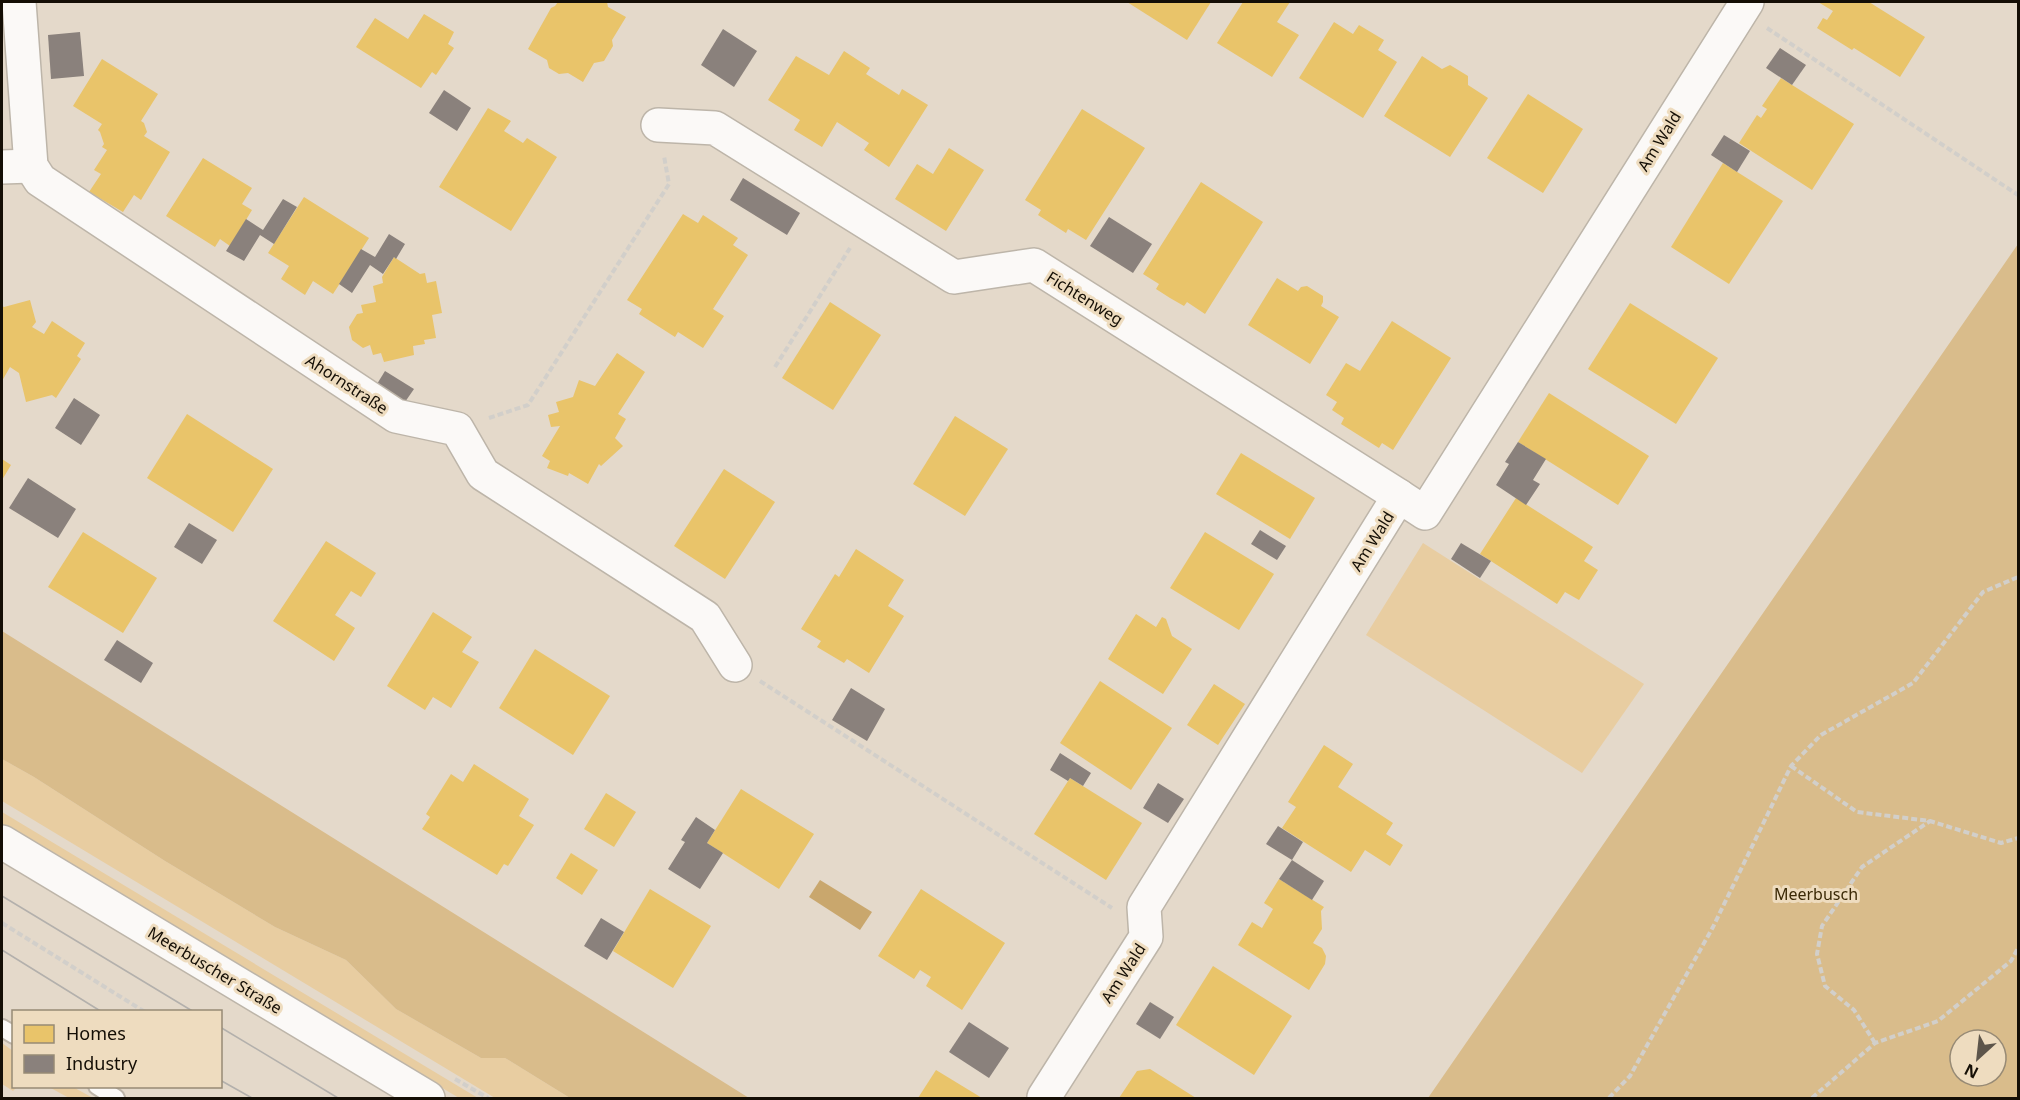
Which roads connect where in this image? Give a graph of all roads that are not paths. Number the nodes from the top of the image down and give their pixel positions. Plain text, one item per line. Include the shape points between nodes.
1 (19, 2) edge
2 (1734, 6) edge
3 (658, 125) road end
4 (16, 166) edge
5 (1400, 496) junction
6 (735, 665) road end
7 (2, 842) edge
8 (100, 1088) edge
9 (1044, 1097) dead end
10 (116, 1098) edge
11 (428, 1098) edge

1 - 4 street, Ahornstraße
2 - 5 street, Am Wald via 1425,513
3 - 5 street, Fichtenweg via 715,128 954,277 1034,265
4 - 6 street, Ahornstraße via 396,416 457,429 483,474 705,617
5 - 9 street, Am Wald via 1144,907 1146,938
7 - 11 street, Meerbuscher Straße
8 - 10 lane

